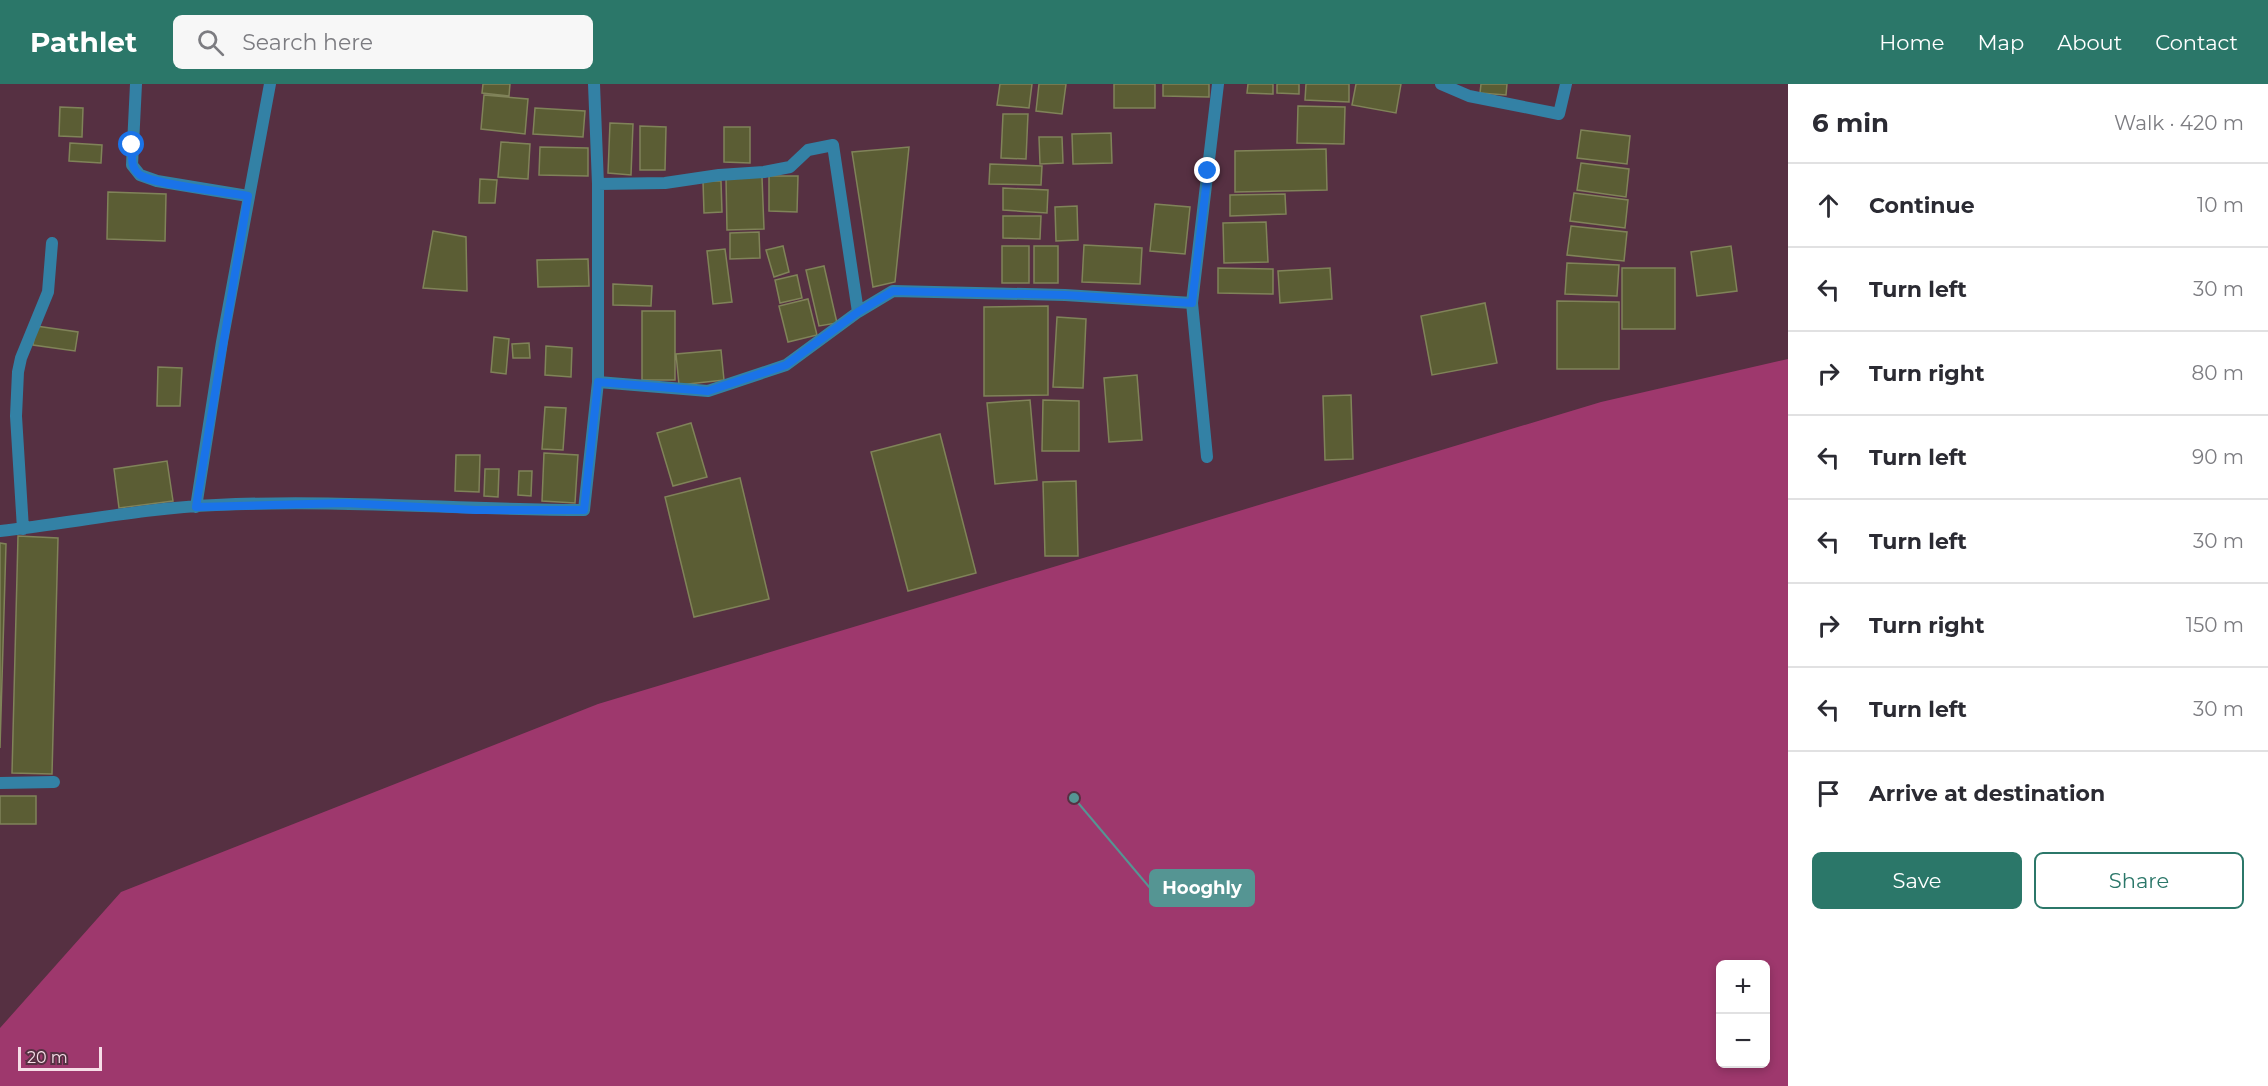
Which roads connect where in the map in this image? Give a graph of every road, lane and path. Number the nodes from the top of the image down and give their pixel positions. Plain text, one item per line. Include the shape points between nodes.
1 (136, 84) edge
2 (270, 84) edge
3 (594, 84) edge
4 (1218, 84) edge
5 (1441, 84) edge
6 (1566, 84) edge
7 (598, 184) junction
8 (248, 196) junction
9 (52, 243) dead end
10 (1192, 303) junction
11 (858, 312) junction
12 (598, 382) junction
13 (1207, 457) dead end
14 (196, 507) junction
15 (23, 529) junction
16 (0, 531) edge
17 (54, 782) dead end
18 (0, 783) edge

1 - 8 street via 132,165 140,175
2 - 8 street
3 - 7 street
4 - 10 street
5 - 6 street via 1469,96 1559,114
7 - 11 street via 665,183 764,172 790,166 808,150 833,146
7 - 12 street
8 - 14 street
9 - 15 street via 48,292 18,372 16,416
10 - 11 street via 893,291
10 - 13 street
11 - 12 street via 786,365 708,391
12 - 14 street via 584,510 476,510 345,503
14 - 15 street
15 - 16 street
17 - 18 street

